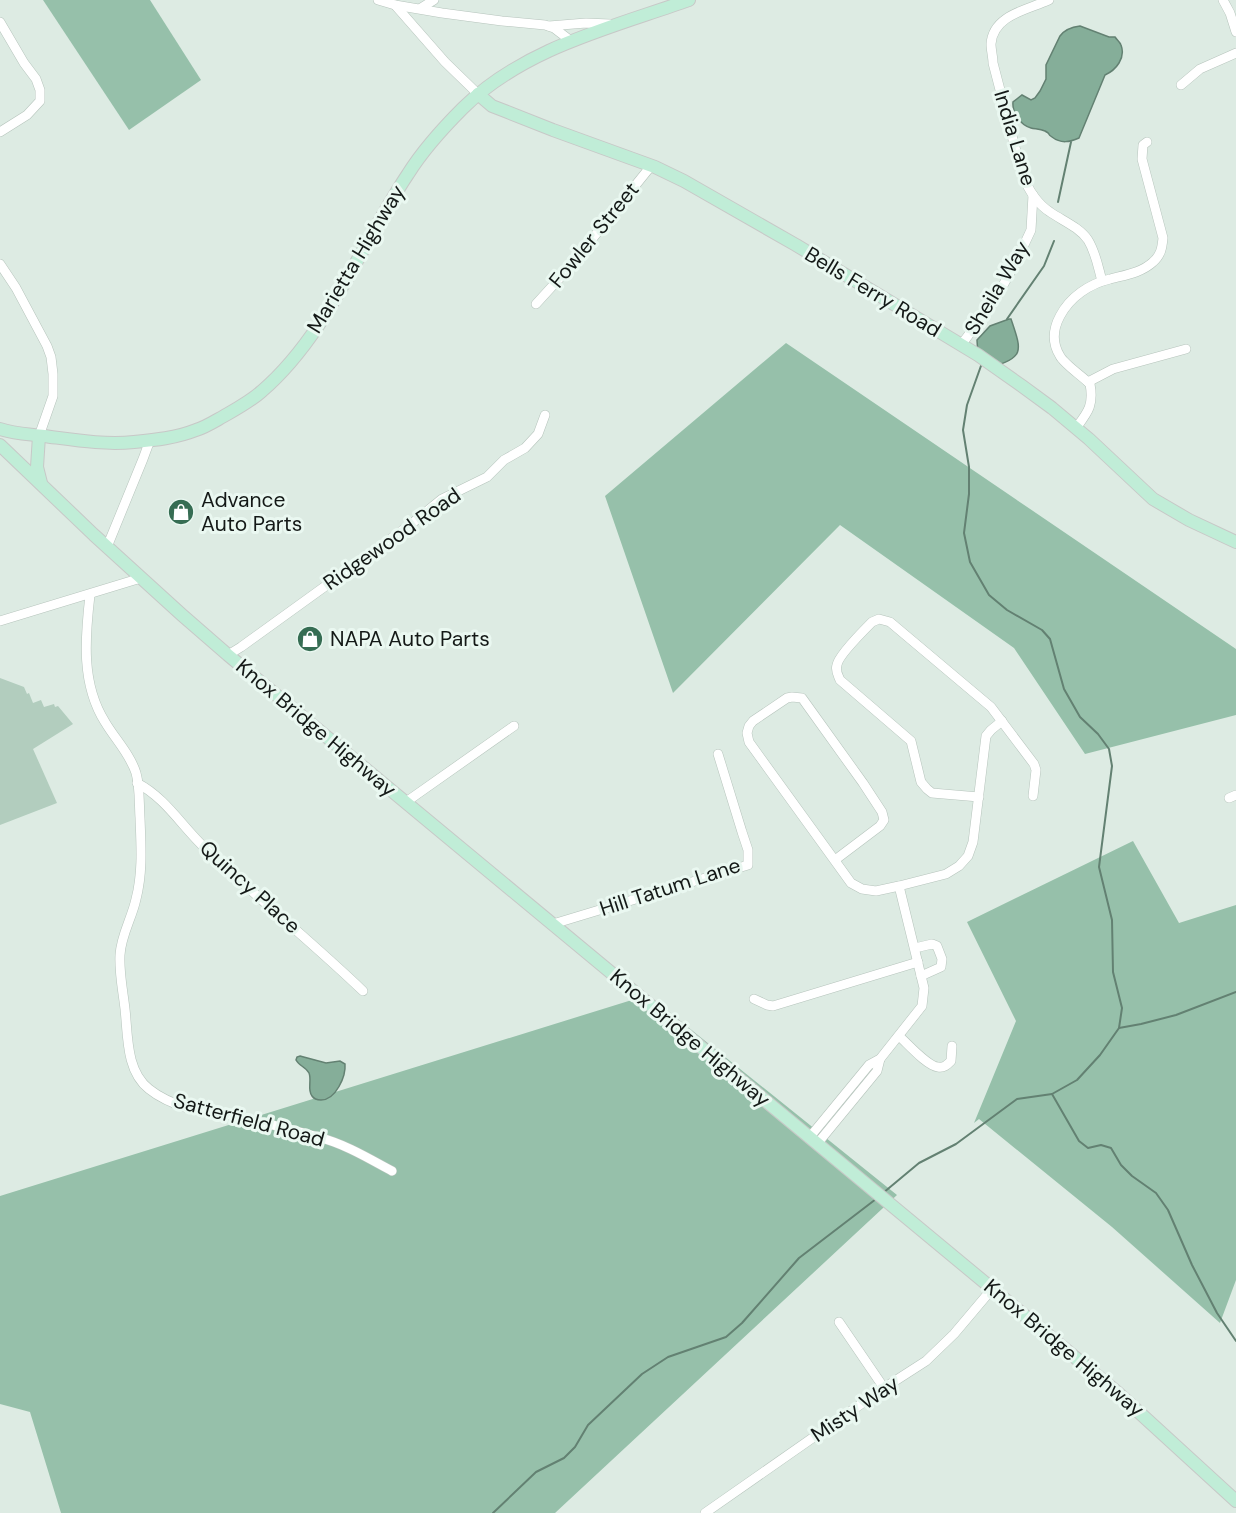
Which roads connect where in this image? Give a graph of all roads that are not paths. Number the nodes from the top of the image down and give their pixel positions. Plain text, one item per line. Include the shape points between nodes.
1 (378, 0) edge
2 (434, 0) edge
3 (689, 0) edge
4 (1049, 0) edge
5 (1223, 0) edge
6 (395, 5) junction
7 (421, 8) junction
8 (0, 22) edge
9 (619, 24) junction
10 (548, 26) junction
11 (1236, 32) edge
12 (571, 41) junction
13 (1236, 53) edge
14 (1181, 85) dead end
15 (478, 94) junction
16 (1, 129) edge
17 (1147, 142) dead end
18 (651, 166) junction
19 (1033, 195) junction
20 (0, 264) edge
21 (1102, 281) junction
22 (536, 304) dead end
23 (961, 345) junction
24 (1186, 349) dead end
25 (1088, 382) junction
26 (545, 415) dead end
27 (1076, 428) junction
28 (0, 429) edge
29 (39, 436) junction
30 (150, 440) junction
31 (0, 445) edge
32 (41, 484) junction
33 (1236, 542) edge
34 (107, 547) junction
35 (141, 578) junction
36 (90, 594) junction
37 (0, 621) edge
38 (228, 655) junction
39 (1002, 721) junction
40 (513, 726) dead end
41 (718, 754) dead end
42 (137, 783) junction
43 (1033, 796) dead end
44 (978, 797) junction
45 (406, 802) junction
46 (835, 860) junction
47 (899, 886) junction
48 (552, 924) junction
49 (915, 948) junction
50 (918, 962) junction
51 (921, 976) junction
52 (363, 992) dead end
53 (754, 999) dead end
54 (899, 1036) junction
55 (952, 1046) dead end
56 (813, 1141) junction
57 (392, 1172) dead end
58 (992, 1289) junction
59 (839, 1322) dead end
60 (884, 1388) junction
61 (1236, 1501) edge
62 (705, 1513) edge

1 - 6 street
2 - 7 street
3 - 9 main road, Marietta Highway
4 - 19 street, India Lane via 1006,17 994,33 991,45 1022,174
5 - 11 street
6 - 7 street
6 - 15 street
7 - 10 street
8 - 16 street via 40,90 40,101 27,115
9 - 10 street
9 - 12 main road, Marietta Highway
10 - 12 street
12 - 15 main road, Marietta Highway via 501,76
13 - 14 street via 1200,69
15 - 18 main road, Bells Ferry Road via 505,111
15 - 30 main road, Marietta Highway via 437,135 408,173 333,302 263,391 198,430
17 - 21 street via 1142,159 1163,238 1162,251 1154,262 1134,273
18 - 22 street, Fowler Street
18 - 23 main road, Bells Ferry Road via 796,245
19 - 21 street, India Lane via 1048,212 1087,238
19 - 23 street, Sheila Way via 1031,231 994,300
20 - 29 street via 51,357 52,396
21 - 25 street via 1071,299 1054,334 1060,357
23 - 27 main road, Bells Ferry Road
24 - 25 street via 1113,369
25 - 27 street via 1091,404
26 - 38 street, Ridgewood Road via 538,434 525,448 504,460 487,477 442,499
27 - 33 main road, Bells Ferry Road via 1153,499
28 - 29 main road, Marietta Highway
29 - 30 main road, Marietta Highway via 114,444
29 - 32 main road via 37,468
30 - 34 street
31 - 32 main road
32 - 34 main road
34 - 35 main road
35 - 36 street
35 - 38 main road, Knox Bridge Highway
36 - 37 street
36 - 42 street, Satterfield Road via 88,674 98,708 130,760
38 - 45 main road, Knox Bridge Highway
39 - 43 street via 1034,764
39 - 44 street via 986,736
39 - 44 street via 991,707 890,622 872,622 836,666 840,680 911,741 921,782 927,789 932,793
40 - 45 street
41 - 48 street, Hill Tatum Lane via 748,850 748,865
42 - 52 street, Quincy Place via 164,803 204,847
42 - 57 street, Satterfield Road via 141,875 120,954 129,1050 140,1080 161,1096 191,1109 230,1115 341,1144
44 - 47 street via 968,856 946,874
45 - 48 main road, Knox Bridge Highway
46 - 46 street via 749,742 747,733 753,721 787,698 802,698 882,812 884,820 880,826
46 - 47 street via 851,883 862,890
47 - 49 street
48 - 56 main road, Knox Bridge Highway
49 - 50 street
49 - 51 street via 937,946 942,959 941,967
50 - 51 street
50 - 53 street via 773,1006
51 - 54 street via 922,1006
54 - 55 street via 937,1067 945,1067 951,1061
54 - 56 street via 880,1059 877,1071
56 - 58 main road, Knox Bridge Highway
58 - 60 street, Misty Way via 926,1361
58 - 61 main road, Knox Bridge Highway via 1136,1408
59 - 60 street
60 - 62 street, Misty Way

